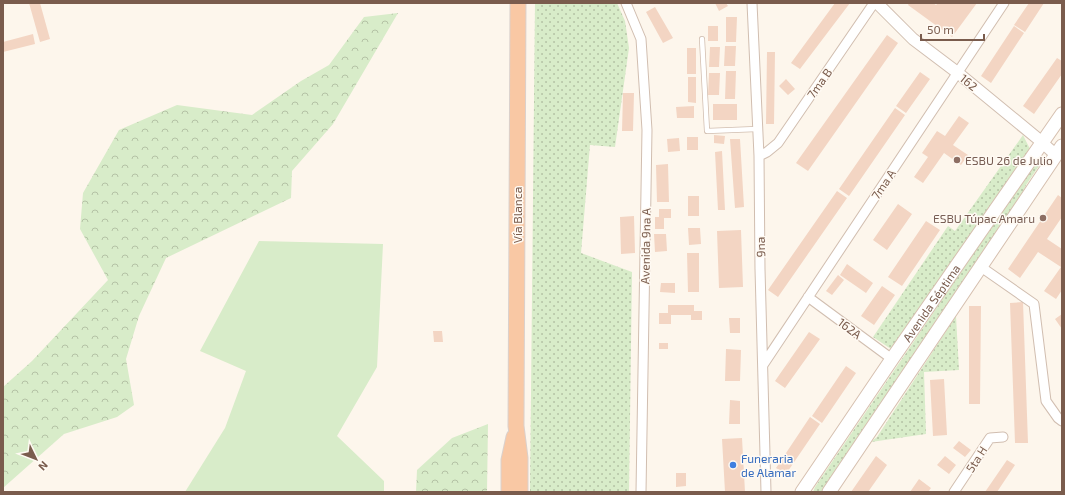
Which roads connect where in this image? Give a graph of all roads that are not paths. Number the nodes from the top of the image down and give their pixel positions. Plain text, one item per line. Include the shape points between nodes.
1 (518, 3) edge
2 (626, 3) edge
3 (752, 3) edge
4 (876, 3) edge
5 (1004, 3) edge
6 (702, 39) dead end
7 (958, 73) junction
8 (1062, 114) edge
9 (757, 129) junction
10 (1042, 143) junction
11 (1060, 154) edge
12 (759, 156) junction
13 (980, 267) junction
14 (808, 297) junction
15 (892, 359) junction
16 (763, 365) junction
17 (1062, 421) edge
18 (516, 426) junction
19 (1003, 437) dead end
20 (509, 492) edge
21 (520, 492) edge
22 (641, 492) edge
23 (766, 492) edge
24 (802, 492) edge
25 (829, 492) edge
26 (954, 492) edge

1 - 18 highway, Vía Blanca
2 - 22 street, Avenida 9na A via 641,39 647,130
3 - 9 street, 9na
4 - 7 street, 162 via 913,39
4 - 12 street, 7ma B via 778,143
5 - 7 street, 7ma A
6 - 9 lane via 707,131
7 - 10 street, 162
7 - 14 street, 7ma A
8 - 10 main road, Avenida Séptima
9 - 12 street, 9na
10 - 11 street, 162
10 - 15 main road, Avenida Séptima
11 - 13 main road, Avenida Séptima
12 - 16 street, 9na
13 - 17 street via 1034,304 1046,401
13 - 25 main road, Avenida Séptima
14 - 15 street, 162A
14 - 16 street, 7ma A
15 - 24 main road, Avenida Séptima
16 - 23 street, 9na
18 - 20 highway, Vía Blanca via 509,460
18 - 21 highway, Vía Blanca via 520,458
19 - 26 street, 5ta H via 990,438

